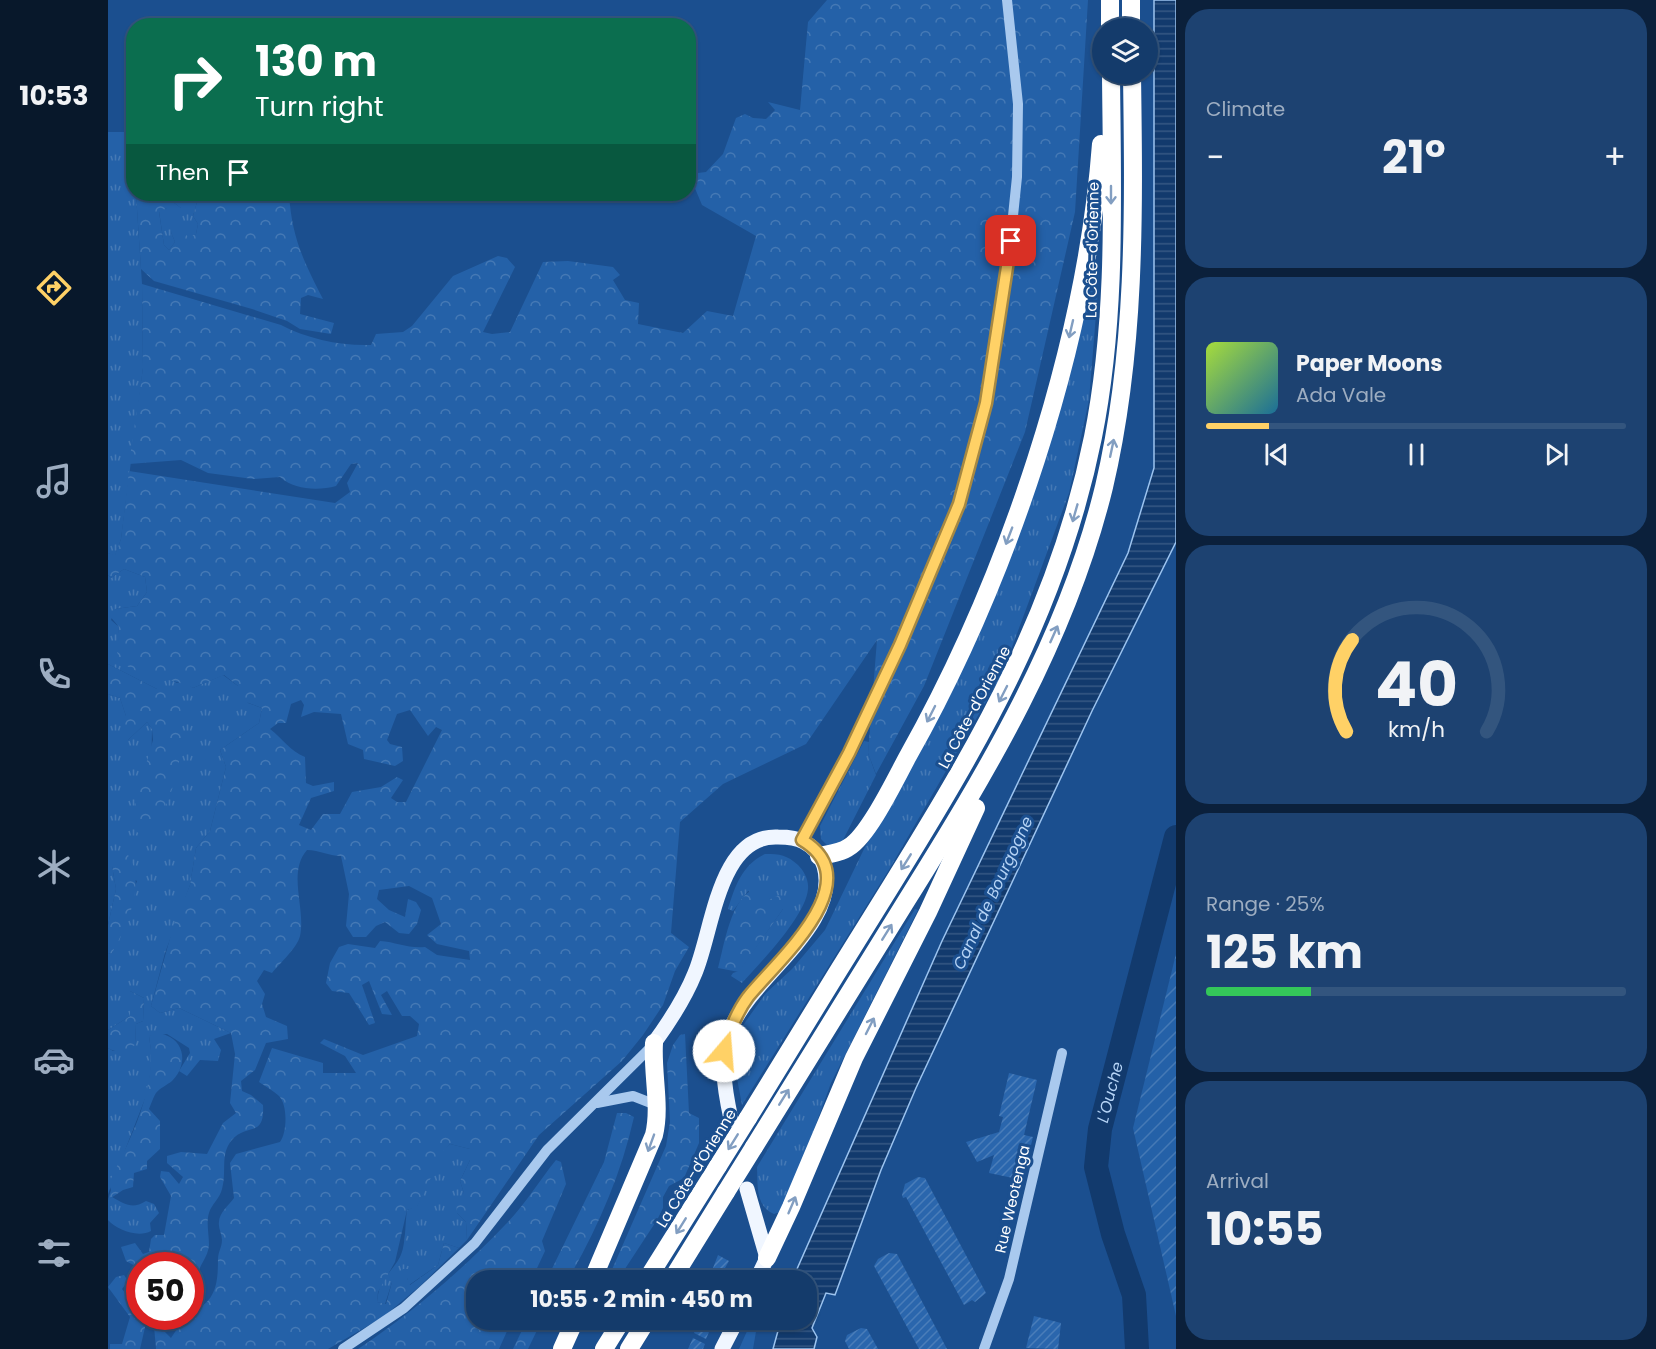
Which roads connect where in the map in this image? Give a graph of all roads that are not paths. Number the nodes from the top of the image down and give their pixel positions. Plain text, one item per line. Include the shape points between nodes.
1 (1007, 0) edge
2 (1110, 0) edge
3 (1131, 0) edge
4 (1110, 18) edge
5 (1131, 18) edge
6 (1107, 84) edge
7 (1108, 84) edge
8 (1132, 84) edge
9 (1040, 665) junction
10 (802, 840) junction
11 (819, 856) junction
12 (654, 1043) junction
13 (1062, 1053) dead end
14 (594, 1103) junction
15 (656, 1106) junction
16 (739, 1119) junction
17 (747, 1189) dead end
18 (767, 1258) junction
19 (597, 1270) edge
20 (653, 1270) edge
21 (678, 1270) edge
22 (761, 1270) edge
23 (571, 1330) edge
24 (616, 1330) edge
25 (640, 1330) edge
26 (732, 1330) edge
27 (343, 1349) edge
28 (562, 1349) edge
29 (604, 1349) edge
30 (628, 1349) edge
31 (722, 1349) edge
32 (984, 1349) edge

1 - 10 street via 1018,104 1017,177 1006,284 986,403 947,538 849,753
2 - 4 highway
3 - 5 highway
6 -> 11 highway via 1100,162 1074,312 1049,413 1017,514 972,629 893,782 856,842 843,851
7 -> 16 highway, La Côte-d'Orienne via 1108,332 1093,435 1068,537 1031,634 986,728
9 -> 8 highway via 1066,605 1095,517 1123,384 1132,280
18 -> 9 highway via 854,1058 928,912
21 -> 9 highway, bridge via 953,826
10 - 11 main road
10 - 12 main road via 763,838 746,846 734,858 696,971 678,1008
11 - 16 main road via 826,883 819,910 748,998 727,1040 723,1071
12 - 14 street
12 - 15 highway
13 - 32 street, Rue Weotenga via 1009,1279
14 - 15 street via 633,1096
14 - 27 street via 547,1150 475,1243 404,1308
15 -> 19 highway via 652,1143
16 -> 20 highway, La Côte-d'Orienne, bridge via 718,1166
17 - 18 main road
18 - 22 main road
23 - 28 highway
24 - 29 highway
25 - 30 highway
26 - 31 main road

